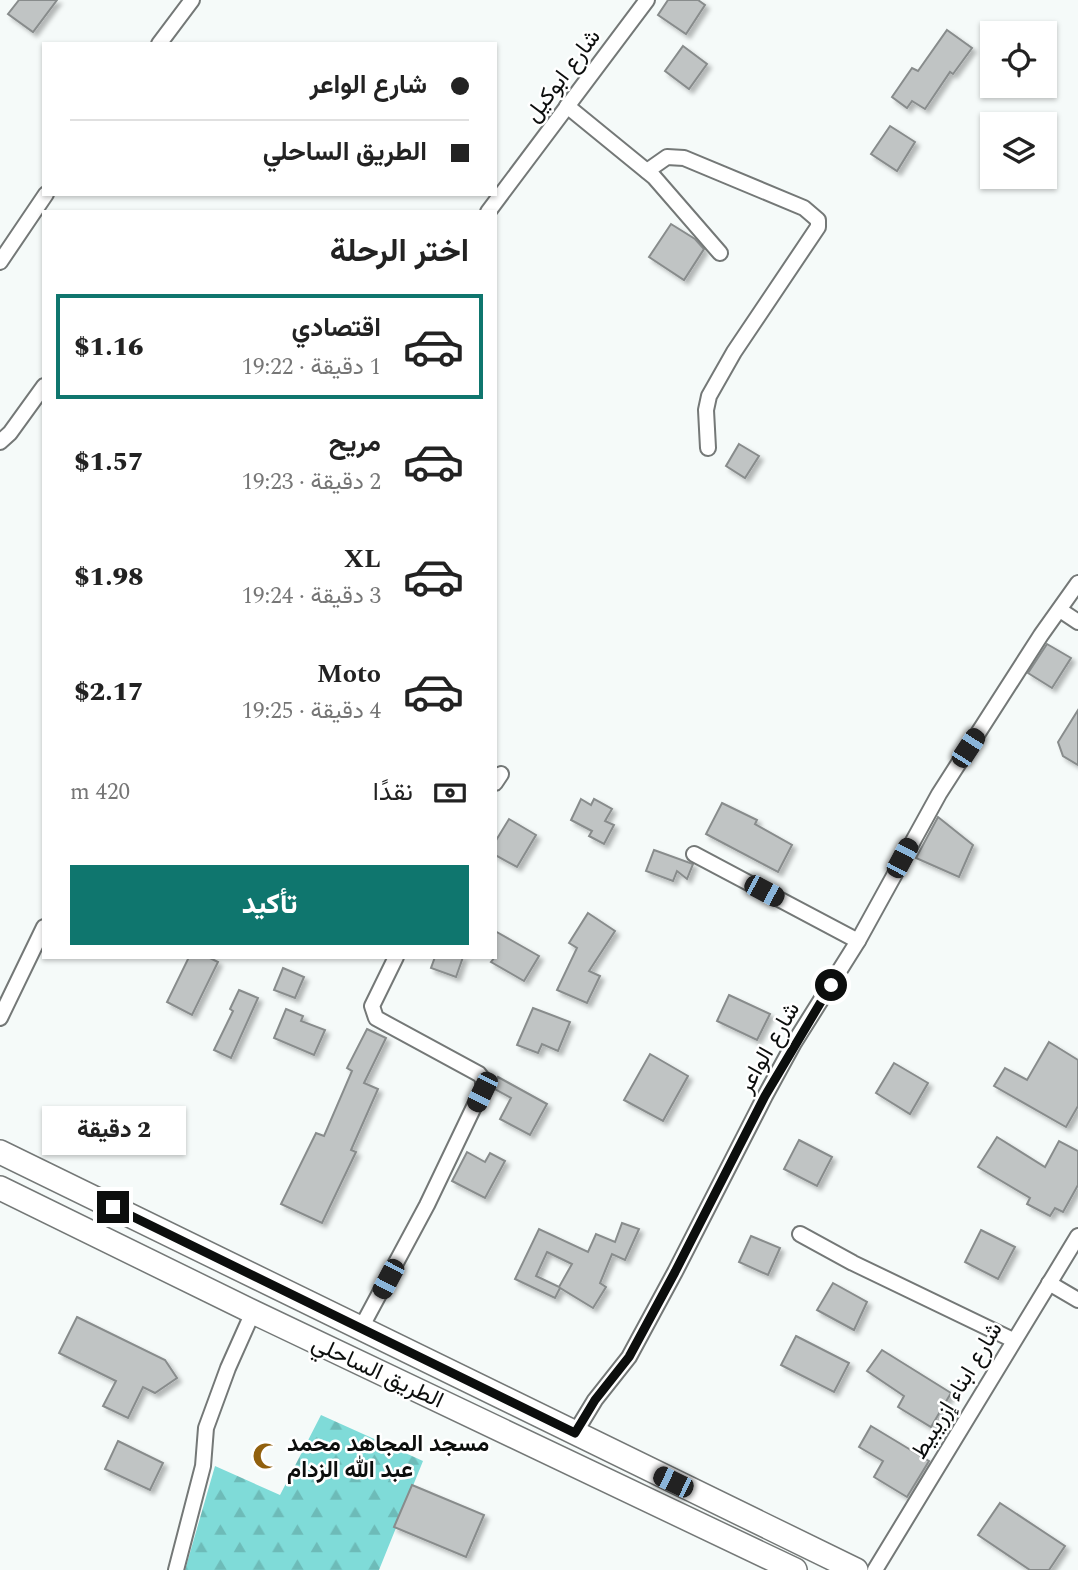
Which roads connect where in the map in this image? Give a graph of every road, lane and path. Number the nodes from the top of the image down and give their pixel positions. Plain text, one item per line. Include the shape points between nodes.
1 (192, 0) edge
2 (647, 0) edge
3 (160, 42) edge
4 (567, 106) junction
5 (647, 171) junction
6 (45, 196) edge
7 (489, 210) edge
8 (720, 253) dead end
9 (0, 262) edge
10 (42, 389) edge
11 (0, 442) edge
12 (708, 449) dead end
13 (1078, 583) edge
14 (1060, 610) junction
15 (1078, 622) edge
16 (694, 854) dead end
17 (42, 931) edge
18 (858, 941) junction
19 (395, 959) edge
20 (0, 1018) edge
21 (0, 1152) edge
22 (0, 1188) edge
23 (800, 1234) dead end
24 (1078, 1236) edge
25 (1049, 1283) junction
26 (1078, 1300) edge
27 (253, 1312) junction
28 (361, 1328) junction
29 (1013, 1340) junction
30 (575, 1433) junction
31 (176, 1570) edge
32 (795, 1570) edge
33 (856, 1570) edge
34 (875, 1570) edge

1 - 3 street
2 - 4 street, شارع ابوكيل
4 - 5 street
4 - 7 street, شارع ابوكيل
5 - 8 street
5 - 12 street via 667,157 684,158 804,208 818,220 818,227 709,396
6 - 9 street
10 - 11 street
13 - 14 street, شارع الواعر
14 - 15 street
14 - 18 street, شارع الواعر via 939,794
16 - 18 street
17 - 20 street
18 - 30 street, شارع الواعر via 794,1043 629,1357
19 - 28 street via 372,1006 376,1018 479,1074 484,1086
21 - 28 highway, الطريق الساحلي
22 - 27 highway, الطريق الساحلي
23 - 29 street
24 - 25 street, شارع ابناء إزريبيط
25 - 26 street
25 - 29 street, شارع ابناء إزريبيط
27 - 31 street via 206,1428 203,1466
27 - 32 highway, الطريق الساحلي
28 - 30 highway, الطريق الساحلي
29 - 34 street, شارع ابناء إزريبيط
30 - 33 highway, الطريق الساحلي

